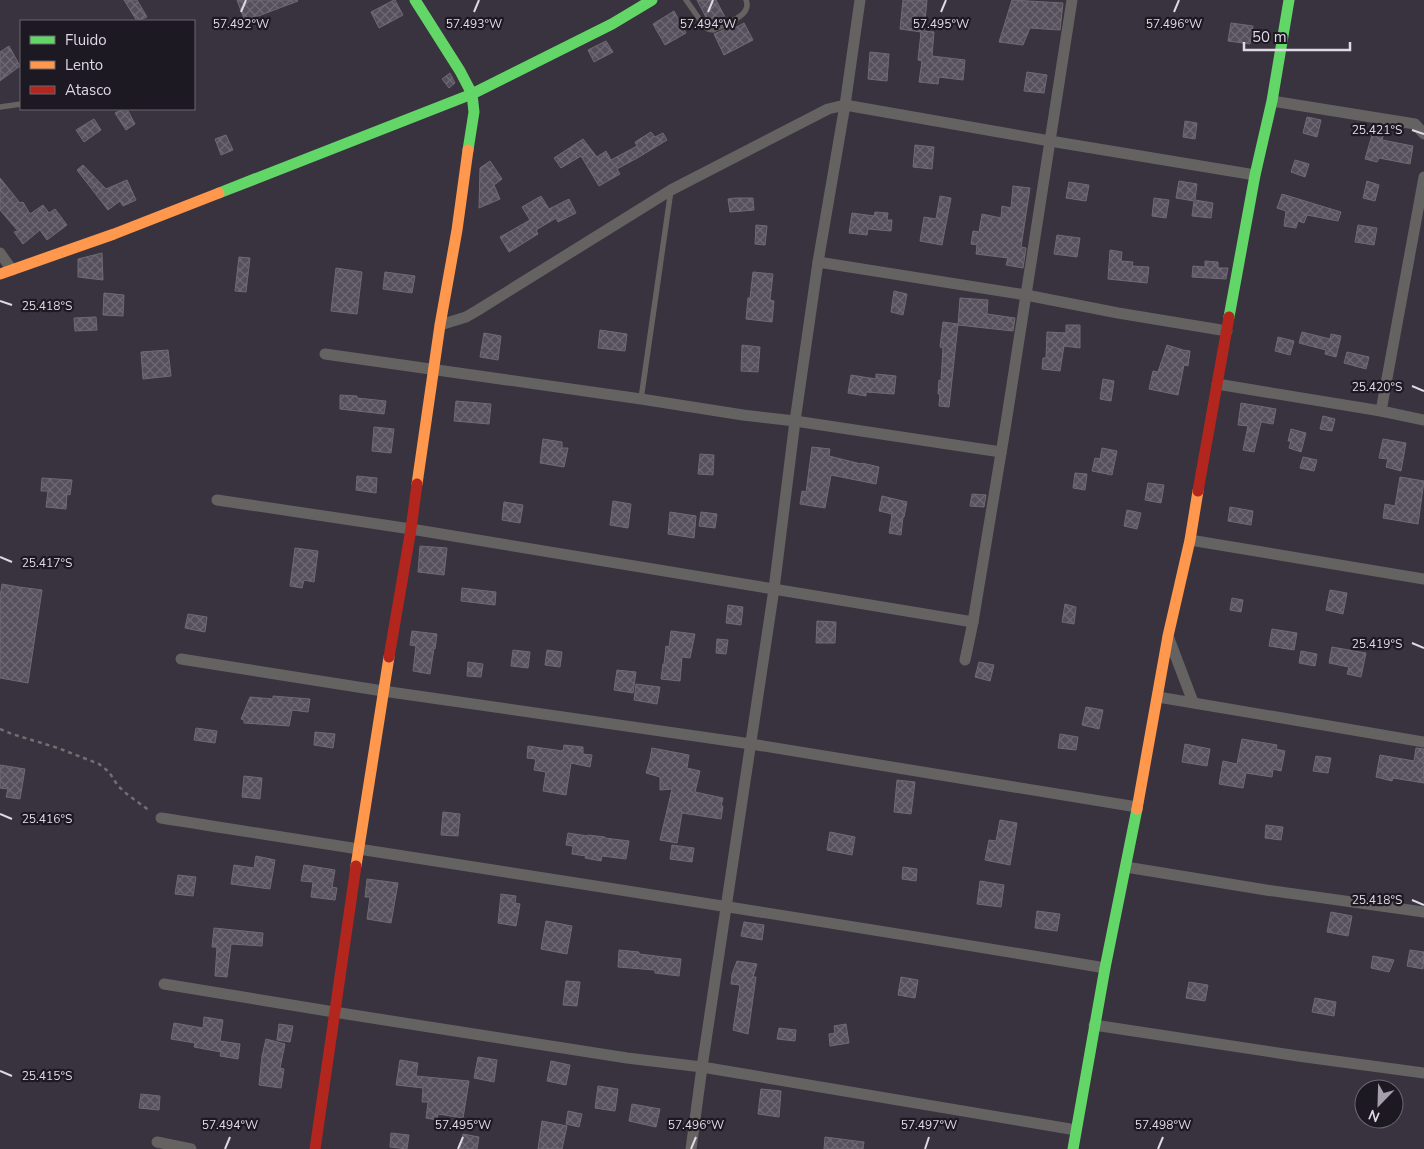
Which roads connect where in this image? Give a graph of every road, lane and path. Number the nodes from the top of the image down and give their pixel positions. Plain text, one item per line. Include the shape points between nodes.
1 (415, 0) edge
2 (652, 0) edge
3 (686, 0) edge
4 (746, 0) edge
5 (860, 0) edge
6 (1072, 0) edge
7 (1289, 0) edge
8 (472, 94) junction
9 (1272, 101) junction
10 (20, 104) edge
11 (845, 105) junction
12 (0, 107) edge
13 (1424, 134) edge
14 (1050, 142) junction
15 (1255, 175) junction
16 (1424, 177) edge
17 (671, 190) junction
18 (0, 253) edge
19 (818, 262) junction
20 (12, 270) junction
21 (0, 274) edge
22 (1026, 295) junction
23 (440, 325) junction
24 (1227, 331) junction
25 (325, 354) dead end
26 (434, 369) junction
27 (1217, 384) junction
28 (641, 399) junction
29 (1381, 411) junction
30 (1424, 420) edge
31 (795, 421) junction
32 (1000, 452) junction
33 (217, 500) dead end
34 (411, 529) junction
35 (1190, 540) junction
36 (1424, 579) edge
37 (774, 589) junction
38 (973, 622) junction
39 (1168, 636) junction
40 (181, 659) dead end
41 (965, 660) dead end
42 (383, 691) junction
43 (1158, 697) junction
44 (1192, 702) junction
45 (0, 728) edge
46 (1424, 742) edge
47 (751, 744) junction
48 (1137, 807) junction
49 (161, 818) joint
50 (359, 849) junction
51 (1126, 867) junction
52 (726, 906) junction
53 (1424, 912) edge
54 (1104, 968) junction
55 (164, 984) dead end
56 (334, 1012) junction
57 (1094, 1025) junction
58 (702, 1067) junction
59 (1424, 1073) edge
60 (1076, 1130) junction
61 (157, 1142) dead end
62 (191, 1149) edge
63 (315, 1149) edge
64 (691, 1149) edge
65 (1073, 1149) edge

1 - 8 street
2 - 8 street via 612,24
3 - 4 lane via 705,27 713,30 743,16 748,4
5 - 11 street
6 - 14 street
7 - 9 street
8 - 20 street via 114,234
8 - 23 street via 474,112
9 - 13 street via 1415,124
9 - 15 street
10 - 12 lane
11 - 14 street
11 - 17 street via 828,109
11 - 19 street
14 - 15 street
14 - 22 street
15 - 24 street
16 - 29 street
17 - 23 street via 478,310
17 - 28 lane
18 - 20 street
19 - 22 street
19 - 31 street
20 - 21 street
22 - 24 street
22 - 32 street
23 - 26 street
24 - 27 street
25 - 26 street
26 - 28 street
26 - 34 street
27 - 29 street
27 - 35 street
28 - 31 street
29 - 30 street
31 - 32 street
31 - 37 street
32 - 38 street
33 - 34 street
34 - 37 street
34 - 42 street
35 - 36 street
35 - 39 street
37 - 38 street
37 - 47 street
38 - 41 street
39 - 43 street
39 - 44 street
40 - 42 street
42 - 47 street
42 - 50 street
43 - 44 street
43 - 48 street
44 - 46 street
45 - 49 path via 99,764 128,795
47 - 48 street
47 - 52 street
48 - 51 street
49 - 50 street
50 - 52 street
50 - 56 street
51 - 53 street
51 - 54 street
52 - 54 street
52 - 58 street
54 - 57 street
55 - 56 street
56 - 58 street
56 - 63 street
57 - 59 street
57 - 60 street
58 - 60 street
58 - 64 street
60 - 65 street
61 - 62 street

